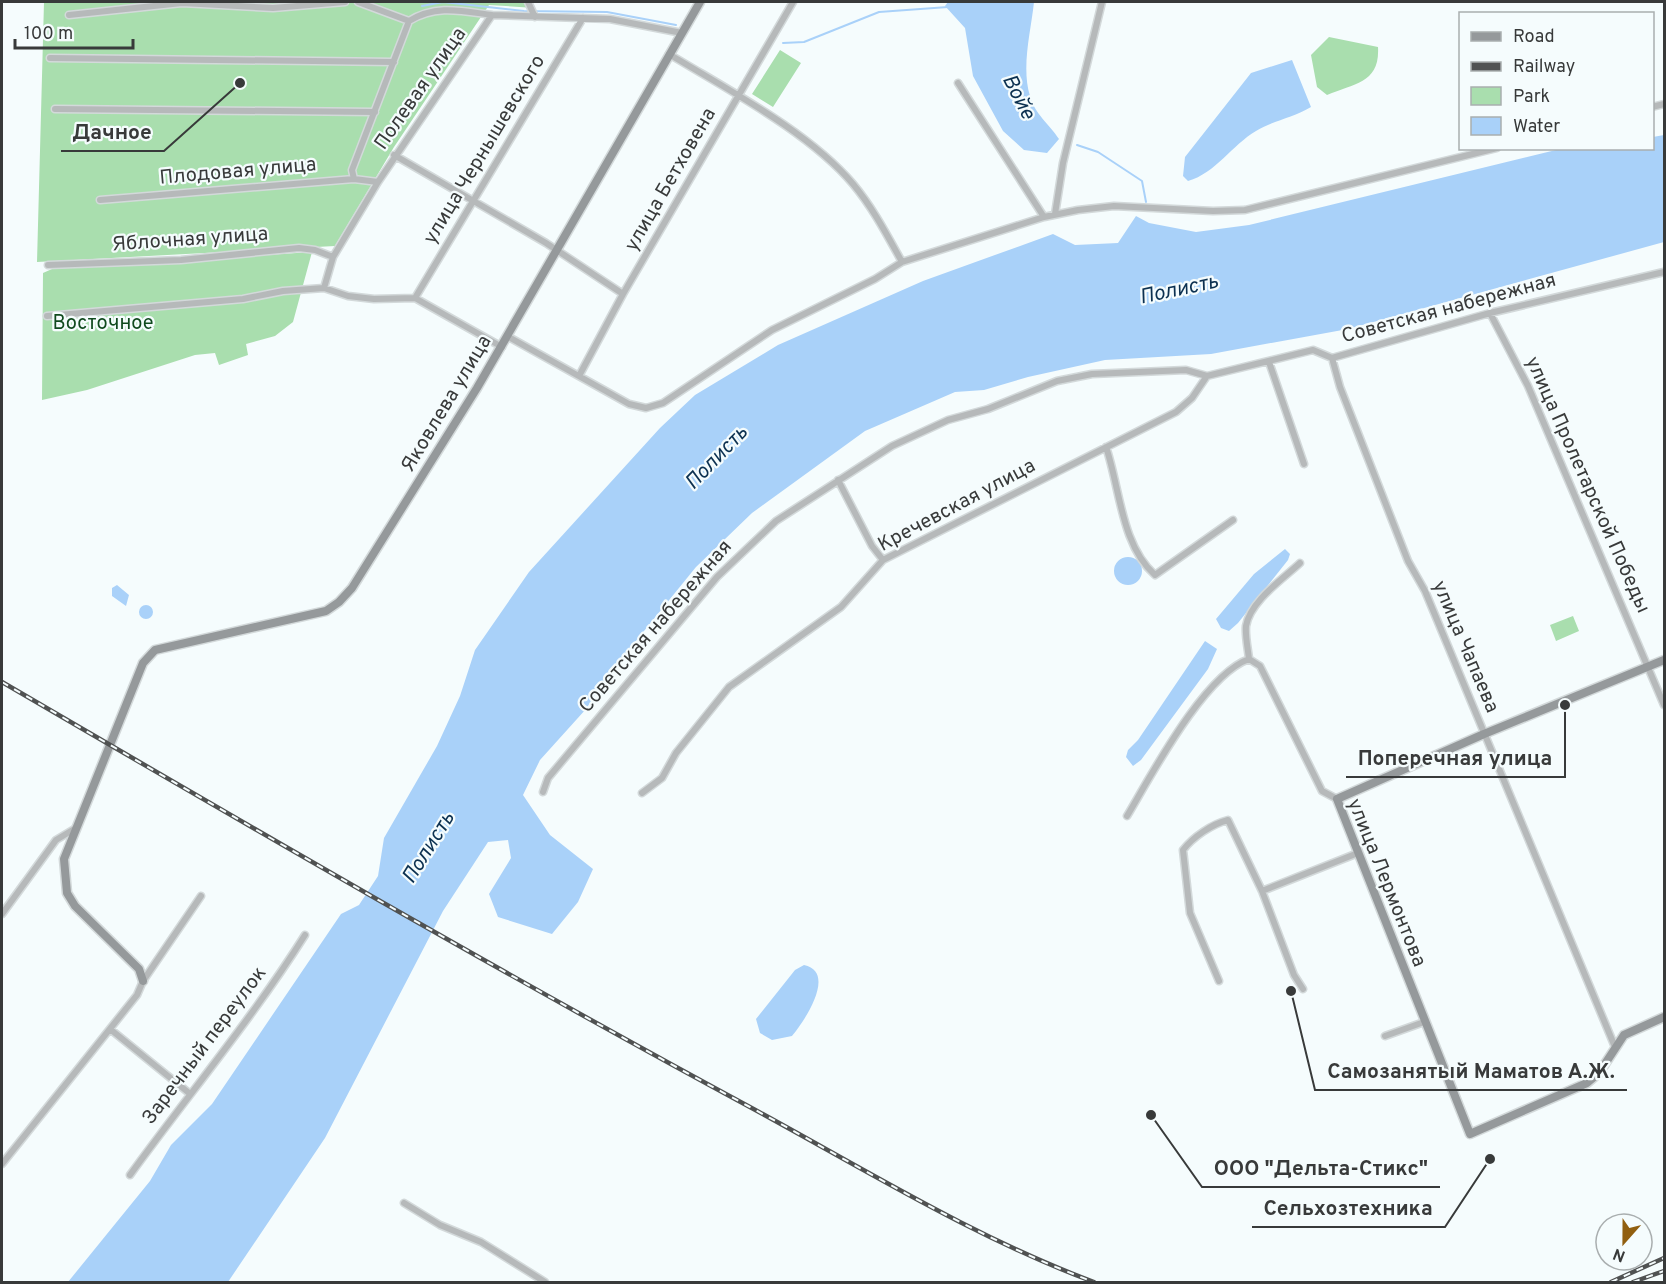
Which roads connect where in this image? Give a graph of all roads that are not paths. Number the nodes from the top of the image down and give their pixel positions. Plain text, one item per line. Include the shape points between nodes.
1 (345, 2) edge
2 (358, 2) edge
3 (528, 2) edge
4 (700, 2) edge
5 (793, 2) edge
6 (1102, 2) edge
7 (69, 15) dead end
8 (492, 15) junction
9 (535, 17) junction
10 (583, 18) junction
11 (409, 21) junction
12 (682, 33) junction
13 (669, 54) junction
14 (50, 58) dead end
15 (394, 62) junction
16 (958, 83) dead end
17 (738, 97) junction
18 (55, 109) dead end
19 (375, 112) junction
20 (1489, 150) edge
21 (394, 155) junction
22 (354, 179) junction
23 (378, 182) junction
24 (100, 200) dead end
25 (474, 202) junction
26 (1055, 214) junction
27 (1044, 217) junction
28 (556, 250) junction
29 (333, 257) junction
30 (902, 262) junction
31 (48, 265) dead end
32 (1665, 272) edge
33 (324, 288) junction
34 (623, 294) junction
35 (416, 298) junction
36 (1490, 313) junction
37 (46, 316) dead end
38 (507, 336) junction
39 (502, 347) junction
40 (1332, 357) junction
41 (1269, 362) junction
42 (579, 376) junction
43 (1207, 376) junction
44 (1106, 447) junction
45 (1304, 464) dead end
46 (838, 480) junction
47 (1233, 520) dead end
48 (883, 560) junction
49 (1300, 563) dead end
50 (1249, 659) junction
51 (1665, 660) edge
52 (1648, 667) junction
53 (1665, 705) edge
54 (1484, 734) junction
55 (543, 792) dead end
56 (642, 793) dead end
57 (1337, 799) junction
58 (1127, 816) dead end
59 (76, 828) junction
60 (1358, 853) junction
61 (1262, 891) junction
62 (201, 896) dead end
63 (2, 914) edge
64 (305, 935) dead end
65 (143, 981) junction
66 (1219, 981) dead end
67 (1303, 989) dead end
68 (1665, 1017) edge
69 (1424, 1022) junction
70 (110, 1029) junction
71 (1385, 1036) dead end
72 (1615, 1047) junction
73 (189, 1093) junction
74 (2, 1164) edge
75 (130, 1175) dead end
76 (404, 1203) dead end
77 (545, 1282) edge

1 - 7 street via 273,8 182,3
2 - 11 street
3 - 9 street
4 - 12 street, Яковлева улица
5 - 17 street, улица Бетховена
6 - 26 street via 1063,162
8 - 9 street
8 - 11 street via 447,9 428,11
8 - 21 street, Полевая улица
9 - 10 street
10 - 12 street via 610,19
10 - 25 street, улица Чернышевского
11 - 15 street
12 - 13 street, Яковлева улица
13 - 17 street
13 - 28 street, Яковлева улица
14 - 15 street
15 - 19 street
16 - 27 street
17 - 30 street via 802,138 852,183 874,211
17 - 34 street, улица Бетховена
18 - 19 street
19 - 22 street via 352,170
20 - 26 street via 1245,210 1114,206
21 - 23 street, Полевая улица
21 - 25 street
22 - 23 street, Плодовая улица
22 - 24 street, Плодовая улица
23 - 29 street, Полевая улица
25 - 28 street
25 - 35 street, улица Чернышевского
26 - 27 street
27 - 30 street
28 - 34 street
28 - 38 street, Яковлева улица
29 - 31 street, Яблочная улица via 299,248 181,260
29 - 33 street, Полевая улица
30 - 42 street via 772,330 663,403 646,408 629,404
32 - 36 street, Советская набережная
33 - 35 street via 356,297
33 - 37 street
34 - 42 street, улица Бетховена
35 - 39 street
36 - 40 street, Советская набережная
36 - 52 street, улица Пролетарской Победы via 1528,386
38 - 39 street, Яковлева улица
38 - 42 street
39 - 59 street, Яковлева улица via 372,560 339,602 314,615 155,650 140,669
40 - 41 street, Советская набережная via 1313,350
40 - 54 street, улица Чапаева via 1408,561 1425,591
41 - 43 street, Советская набережная
41 - 45 street
43 - 44 street, Кречевская улица via 1192,398 1176,411
43 - 46 street, Советская набережная via 1186,370 1092,374 1057,381 988,409 948,420 892,446
44 - 47 street via 1133,545 1144,566 1155,575
44 - 48 street, Кречевская улица
46 - 48 street
46 - 55 street, Советская набережная via 776,521 717,577 548,778
48 - 56 street, Кречевская улица via 841,607 729,687 676,753 662,778
49 - 50 street via 1251,615 1246,626
50 - 57 street, улица Лермонтова via 1260,666 1323,791
50 - 58 street via 1222,675 1207,693
51 - 52 street
52 - 53 street, улица Пролетарской Победы
52 - 54 street
54 - 57 street
54 - 72 street, улица Чапаева
57 - 60 street, улица Лермонтова
59 - 63 street via 56,840
59 - 65 street, Яковлева улица via 64,859 67,893 86,920 139,969
60 - 61 street
60 - 69 street, улица Лермонтова
61 - 66 street via 1228,820 1189,842 1183,850 1190,913
61 - 67 street
62 - 65 street
64 - 73 street, Заречный переулок via 249,1017
65 - 70 street
68 - 72 street via 1624,1035
69 - 71 street
69 - 72 street, улица Лермонтова via 1470,1134 1587,1083 1599,1073
70 - 73 street
70 - 74 street
73 - 75 street, Заречный переулок
76 - 77 street via 440,1225 481,1242

